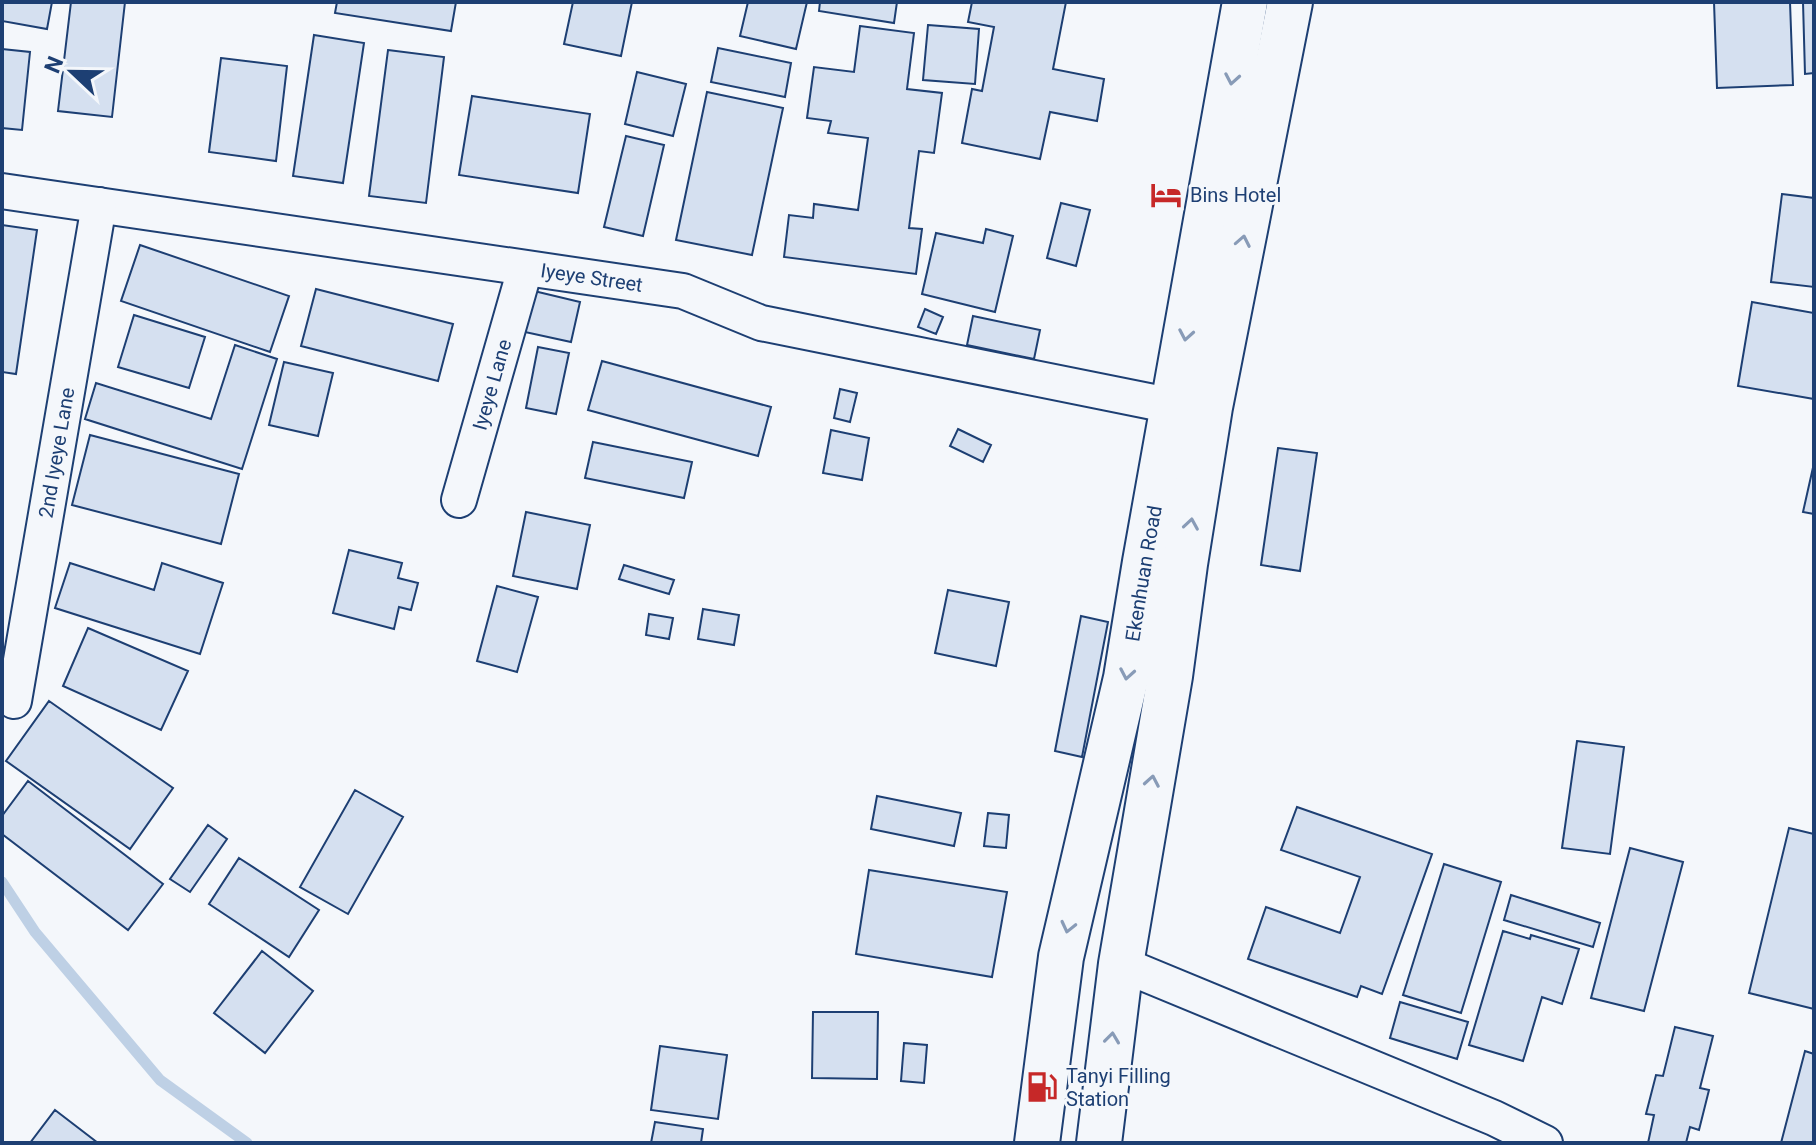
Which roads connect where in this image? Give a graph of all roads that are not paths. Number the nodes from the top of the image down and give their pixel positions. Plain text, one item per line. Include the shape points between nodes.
1 (1245, 2) edge
2 (1290, 2) edge
3 (2, 191) edge
4 (99, 205) junction
5 (525, 269) junction
6 (1173, 406) junction
7 (459, 500) dead end
8 (14, 701) dead end
9 (1121, 964) junction
10 (1037, 1143) edge
11 (1099, 1143) edge
12 (1545, 1143) edge

1 -> 6 main road, Ekenhuan Road
9 -> 2 main road, Ekenhuan Road via 1210,407
3 - 4 street, Iyeye Street
4 - 5 street, Iyeye Street
4 - 8 street, 2nd Iyeye Lane
5 - 6 street, Iyeye Street via 683,291 761,323
5 - 7 street, Iyeye Lane
6 -> 10 main road, Ekenhuan Road via 1126,678 1061,957
11 -> 9 main road, Ekenhuan Road
9 - 12 street

